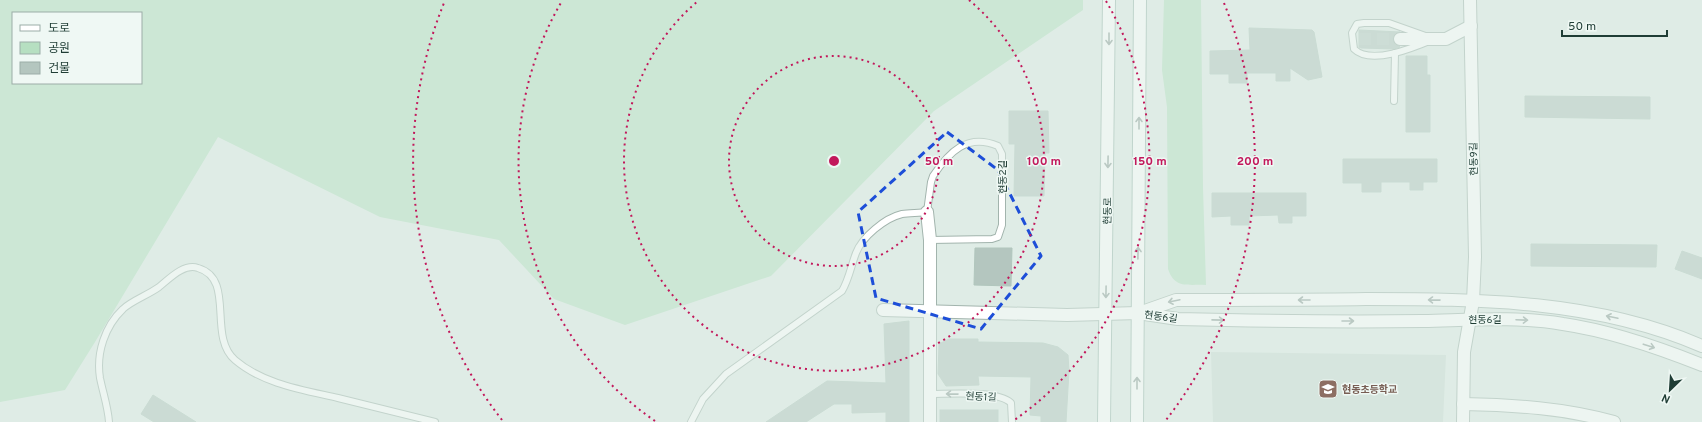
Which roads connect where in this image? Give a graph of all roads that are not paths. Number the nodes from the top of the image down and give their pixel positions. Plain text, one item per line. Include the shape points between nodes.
1 (1109, 0) edge
2 (1140, 0) edge
3 (1470, 0) edge
4 (1471, 26) junction
5 (1400, 39) tunnel mouth
6 (1434, 39) junction
7 (1395, 53) junction
8 (1394, 100) dead end
9 (927, 212) junction
10 (930, 240) junction
11 (1473, 301) junction
12 (883, 310) dead end
13 (931, 310) junction
14 (1138, 313) junction
15 (1106, 314) junction
16 (1469, 318) junction
17 (1702, 346) edge
18 (1702, 365) edge
19 (930, 394) junction
20 (1463, 404) junction
21 (1569, 417) edge
22 (109, 422) edge
23 (435, 422) edge
24 (691, 422) edge
25 (930, 422) edge
26 (1012, 422) edge
27 (1104, 422) edge
28 (1137, 422) edge
29 (1463, 422) edge
30 (1614, 422) edge

1 -> 15 street, 현동로
14 -> 2 street
3 - 4 street, 현동9길
4 - 6 street via 1446,39
4 - 11 street, 현동9길 via 1475,257
5 - 6 street
6 - 7 lane
6 - 7 lane via 1388,23 1364,23 1354,28 1354,49 1358,53
7 - 8 lane
9 - 10 street, 현동2길
9 - 10 lane, 현동2길 via 933,176 958,147 976,142 998,146 1002,154 1002,225 998,237
9 - 24 lane via 903,214 881,225 860,246 842,291 726,374 704,399
10 - 13 street, 현동2길
11 -> 14 street, 현동6길 via 1176,300
11 - 16 street, 현동9길
17 -> 11 street, 현동6길 via 1673,333 1601,315 1562,308
12 - 13 street
13 - 15 street
13 - 19 street, 현동2길
14 - 15 street
14 -> 16 street, 현동6길 via 1186,320 1425,321
28 -> 14 street
15 - 27 street, 현동로
16 -> 18 street, 현동6길 via 1529,320 1570,325 1634,340
16 - 20 street, 현동9길 via 1464,352
19 - 25 street, 현동2길
26 -> 19 lane, 현동1길 via 1011,402 1006,398 995,395
20 - 21 street via 1533,407
20 - 29 street, 현동9길
21 - 30 street
22 - 23 lane via 100,376 101,345 106,330 124,308 147,296 176,273 187,268 198,268 216,282 220,293 221,336 233,358 245,368 273,381

